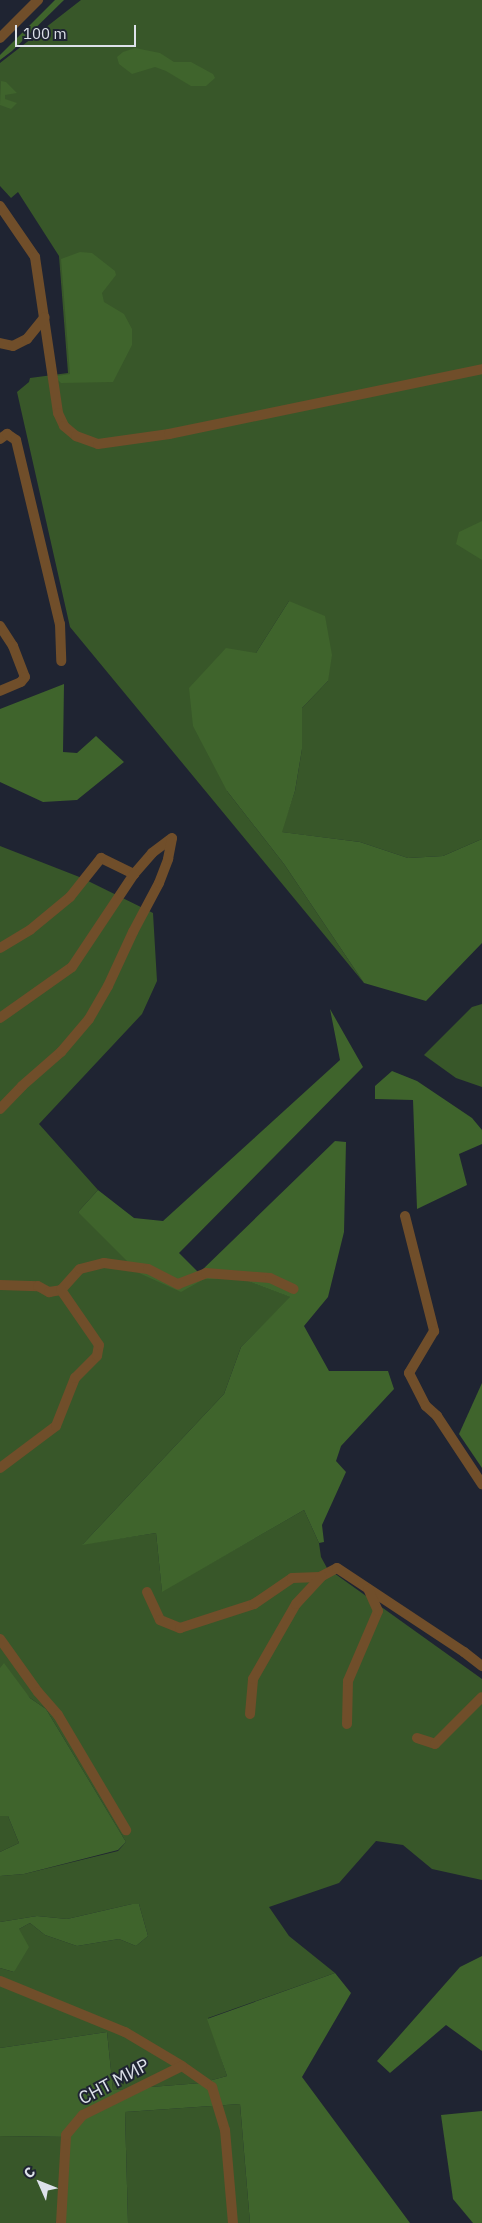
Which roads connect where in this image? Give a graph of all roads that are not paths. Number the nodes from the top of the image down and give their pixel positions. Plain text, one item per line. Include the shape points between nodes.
1 (38, 0) edge
2 (0, 38) edge
3 (2, 213) edge
4 (45, 317) junction
5 (0, 343) edge
6 (482, 369) edge
7 (0, 438) edge
8 (0, 626) edge
9 (61, 661) dead end
10 (0, 691) edge
11 (134, 874) junction
12 (0, 948) edge
13 (0, 1018) edge
14 (0, 1109) edge
15 (405, 1216) dead end
16 (0, 1285) edge
17 (294, 1289) dead end
18 (61, 1290) junction
19 (0, 1468) edge
20 (482, 1484) edge
21 (320, 1577) junction
22 (367, 1588) junction
23 (147, 1592) dead end
24 (0, 1639) edge
25 (482, 1666) edge
26 (482, 1698) edge
27 (250, 1714) dead end
28 (347, 1724) dead end
29 (417, 1738) dead end
30 (126, 1830) dead end
31 (0, 1981) edge
32 (182, 2066) junction
33 (61, 2223) edge
34 (233, 2223) edge

1 - 2 street
3 - 4 street via 35,257
4 - 5 street via 27,339 13,346
4 - 6 street via 58,413 64,426 76,436 98,444 169,434
7 - 9 street via 8,434 16,440 60,624
8 - 10 street via 14,646 25,677
11 - 12 street via 101,858 70,897 30,930
11 - 13 street via 72,966
11 - 14 street via 152,853 172,838 159,883 89,1019 61,1052
15 - 20 street via 434,1330 409,1373 426,1406 437,1416
16 - 18 street via 38,1286 49,1292
17 - 18 street via 270,1278 206,1274 178,1284 148,1269 104,1263 80,1269
18 - 19 street via 99,1345 97,1356 75,1378 56,1426
21 - 22 street via 336,1568
21 - 23 street via 292,1578 254,1604 180,1628 160,1620
21 - 27 street via 296,1604 253,1679
22 - 25 street
22 - 28 street via 378,1611 348,1681
24 - 30 street via 58,1715
26 - 29 street via 435,1744
31 - 32 street, СНТ МИР via 125,2032
32 - 33 street, СНТ МИР via 83,2115 66,2135
32 - 34 street, СНТ МИР via 212,2087 225,2130

